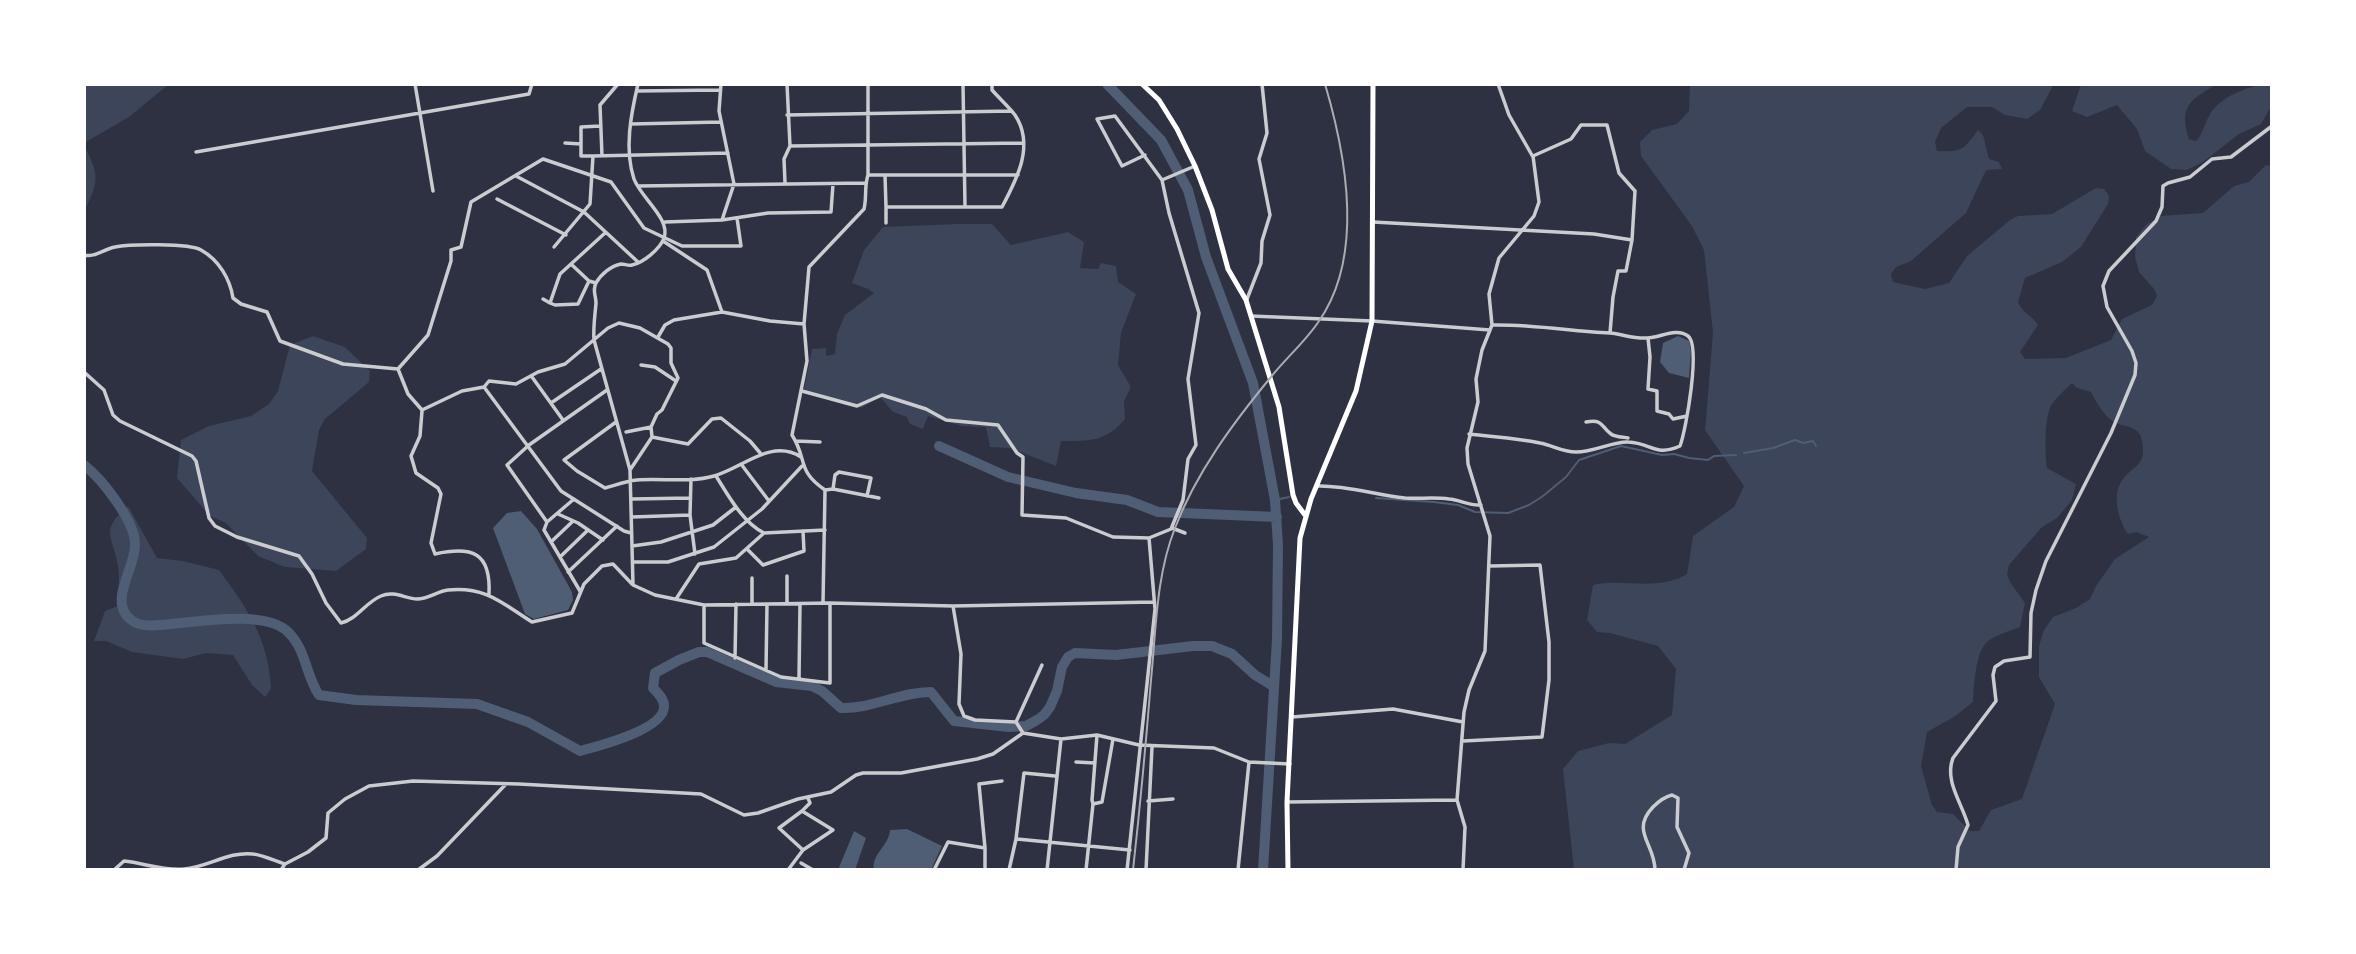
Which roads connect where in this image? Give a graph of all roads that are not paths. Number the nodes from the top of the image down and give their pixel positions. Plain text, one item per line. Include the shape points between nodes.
1 (415, 84) edge
2 (532, 84) edge
3 (618, 84) edge
4 (638, 84) edge
5 (721, 84) edge
6 (787, 84) edge
7 (868, 84) edge
8 (963, 84) edge
9 (992, 84) edge
10 (1142, 84) edge
11 (1262, 84) edge
12 (1373, 84) edge
13 (1498, 84) edge
14 (720, 90) junction
15 (637, 91) junction
16 (1012, 111) junction
17 (964, 112) junction
18 (867, 113) junction
19 (420, 114) junction
20 (787, 115) junction
21 (721, 122) junction
22 (631, 124) junction
23 (600, 126) junction
24 (2272, 126) edge
25 (565, 143) dead end
26 (1023, 143) junction
27 (581, 144) junction
28 (964, 144) junction
29 (868, 145) junction
30 (790, 146) junction
31 (196, 152) dead end
32 (728, 153) junction
33 (629, 155) junction
34 (1145, 155) junction
35 (593, 156) junction
36 (603, 156) junction
37 (1534, 157) junction
38 (1195, 166) junction
39 (964, 174) junction
40 (868, 175) junction
41 (885, 175) junction
42 (1018, 175) junction
43 (516, 176) junction
44 (593, 177) junction
45 (1162, 180) junction
46 (785, 183) junction
47 (833, 183) junction
48 (865, 183) junction
49 (734, 184) junction
50 (638, 186) junction
51 (433, 191) dead end
52 (497, 199) dead end
53 (886, 207) junction
54 (965, 207) junction
55 (584, 212) junction
56 (737, 218) junction
57 (722, 220) junction
58 (664, 222) junction
59 (1373, 222) junction
60 (886, 223) dead end
61 (1522, 231) junction
62 (605, 233) junction
63 (566, 235) junction
64 (664, 238) junction
65 (1632, 240) junction
66 (554, 247) dead end
67 (84, 255) edge
68 (638, 262) junction
69 (571, 264) junction
70 (589, 281) junction
71 (596, 283) junction
72 (543, 299) dead end
73 (1246, 300) junction
74 (550, 303) junction
75 (722, 312) junction
76 (1251, 316) junction
77 (1372, 321) junction
78 (804, 324) junction
79 (1491, 328) junction
80 (1610, 333) junction
81 (658, 337) junction
82 (1648, 338) junction
83 (594, 340) junction
84 (641, 365) dead end
85 (398, 369) junction
86 (601, 369) junction
87 (84, 372) edge
88 (532, 377) junction
89 (676, 381) junction
90 (484, 387) junction
91 (607, 390) junction
92 (802, 391) junction
93 (551, 403) junction
94 (422, 410) junction
95 (1689, 415) junction
96 (563, 420) junction
97 (616, 422) junction
98 (1586, 422) dead end
99 (651, 427) junction
100 (626, 432) dead end
101 (1469, 434) junction
102 (652, 437) junction
103 (1628, 438) dead end
104 (796, 441) junction
105 (820, 442) dead end
106 (529, 445) junction
107 (761, 454) junction
108 (801, 457) junction
109 (741, 464) junction
110 (802, 467) junction
111 (630, 470) junction
112 (716, 476) junction
113 (691, 479) junction
114 (631, 481) junction
115 (1317, 486) junction
116 (833, 489) junction
117 (825, 490) junction
118 (867, 496) junction
119 (690, 498) junction
120 (878, 498) dead end
121 (574, 499) junction
122 (632, 499) junction
123 (769, 501) junction
124 (1481, 506) junction
125 (736, 507) junction
126 (558, 514) junction
127 (690, 515) junction
128 (1305, 515) junction
129 (632, 517) junction
130 (748, 519) junction
131 (547, 522) junction
132 (573, 522) junction
133 (617, 526) junction
134 (1172, 528) junction
135 (589, 530) junction
136 (825, 530) junction
137 (803, 531) junction
138 (691, 532) junction
139 (632, 533) junction
140 (764, 533) junction
141 (1185, 533) dead end
142 (1149, 538) junction
143 (603, 540) junction
144 (551, 542) junction
145 (632, 546) junction
146 (747, 548) junction
147 (695, 554) junction
148 (560, 557) junction
149 (633, 562) junction
150 (1490, 566) junction
151 (568, 572) junction
152 (787, 576) dead end
153 (751, 578) dead end
154 (633, 585) junction
155 (580, 592) junction
156 (489, 594) junction
157 (676, 600) junction
158 (1154, 602) junction
159 (800, 603) junction
160 (823, 603) junction
161 (830, 603) junction
162 (736, 604) junction
163 (752, 604) junction
164 (767, 604) junction
165 (787, 604) junction
166 (704, 605) junction
167 (953, 606) junction
168 (735, 658) junction
169 (1042, 665) dead end
170 (766, 670) junction
171 (799, 679) junction
172 (1292, 718) junction
173 (1463, 722) junction
174 (1017, 723) junction
175 (1022, 732) junction
176 (1097, 735) junction
177 (1060, 738) junction
178 (1113, 739) junction
179 (1463, 741) junction
180 (1139, 745) junction
181 (1152, 747) junction
182 (1076, 762) dead end
183 (1095, 763) junction
184 (1251, 763) junction
185 (1287, 764) junction
186 (1055, 776) junction
187 (1002, 781) dead end
188 (506, 784) junction
189 (808, 798) junction
190 (1173, 799) dead end
191 (1148, 800) junction
192 (1457, 800) junction
193 (1287, 802) junction
194 (1093, 804) junction
195 (802, 811) junction
196 (1016, 839) junction
197 (1049, 842) junction
198 (1088, 846) junction
199 (985, 848) junction
200 (803, 850) junction
201 (1130, 850) junction
202 (801, 863) dead end
203 (285, 864) junction
204 (114, 870) edge
205 (281, 870) edge
206 (418, 870) edge
207 (788, 870) edge
208 (813, 870) edge
209 (934, 870) edge
210 (985, 870) edge
211 (1009, 870) edge
212 (1047, 870) edge
213 (1086, 870) edge
214 (1127, 870) edge
215 (1146, 870) edge
216 (1238, 870) edge
217 (1288, 870) edge
218 (1463, 870) edge
219 (1656, 870) edge
220 (1684, 870) edge
221 (1956, 870) edge

1 - 19 street
2 - 19 street via 529,94
3 - 23 street via 600,105
4 - 15 street
5 - 14 street
6 - 20 street
7 - 18 street
8 - 17 street
9 - 16 street via 992,90
10 - 38 highway via 1165,110
11 - 73 street via 1268,133 1259,159 1270,215 1261,263
12 - 59 highway
13 - 37 street via 1509,115
14 - 15 street
14 - 21 street
15 - 22 street
16 - 17 street
16 - 26 street
17 - 18 street
17 - 28 street
18 - 20 street
18 - 29 street
19 - 31 street
19 - 51 street
20 - 30 street
21 - 22 street
21 - 32 street
22 - 33 street
23 - 27 street via 581,127
23 - 36 street
24 - 221 street via 2231,157 2212,159 2190,177 2163,187 2156,221 2109,271 2103,286 2107,307 2132,351 2135,375 2046,561 2031,613 2031,657 1995,667 1996,701 1953,758 1954,789 1968,825 1958,847
25 - 27 street
26 - 28 street
26 - 42 street
27 - 35 street via 581,156
28 - 29 street
28 - 39 street
29 - 30 street
29 - 40 street
30 - 46 street via 784,159
32 - 33 street
32 - 49 street
33 - 36 street
33 - 50 street
34 - 34 street via 1115,116 1097,118 1122,166
34 - 45 street
35 - 36 street
35 - 44 street
37 - 61 street via 1539,202
37 - 65 street via 1571,139 1581,125 1607,125 1619,173 1635,191
38 - 45 street
38 - 73 highway via 1228,269
39 - 41 street
39 - 42 street
39 - 54 street
40 - 41 street
40 - 48 street
41 - 53 street
42 - 54 street via 1002,207
43 - 44 street via 543,159
43 - 55 street
43 - 85 street via 471,202 461,247 451,250 428,335
44 - 55 street via 590,205
44 - 64 street via 611,182 644,228
45 - 134 street via 1199,313 1188,379 1196,444 1188,459 1183,500
46 - 47 street
46 - 49 street
47 - 48 street
47 - 56 street via 831,212
48 - 78 street via 864,209 809,267
49 - 50 street
49 - 57 street
50 - 58 street
52 - 63 street
53 - 54 street
53 - 60 street
55 - 62 street
55 - 63 street
56 - 57 street
56 - 64 street via 741,246 682,246
57 - 58 street
58 - 64 street
59 - 61 street
59 - 77 highway
61 - 65 street
61 - 79 street via 1499,258 1489,294
62 - 68 street
62 - 69 street
63 - 66 street
64 - 68 street
64 - 75 street via 707,270
65 - 80 street via 1626,271 1618,271
67 - 85 street via 134,244 199,248 231,282 233,298 267,312 280,341 343,364
68 - 71 street via 615,266
69 - 70 street
69 - 74 street via 560,274
70 - 71 street
70 - 74 street via 578,304
71 - 83 street
72 - 74 street
73 - 76 highway
75 - 78 street
75 - 81 street via 674,320
76 - 77 street
76 - 128 highway via 1279,407 1293,495
77 - 79 street
77 - 115 highway via 1356,391
78 - 92 street via 807,361
79 - 80 street via 1517,325
79 - 101 street via 1476,379 1478,402
80 - 82 street
81 - 83 street via 619,323
81 - 89 street via 671,348
82 - 95 street via 1648,388 1657,391 1657,411 1673,419
82 - 95 street via 1679,332 1693,343
83 - 86 street
83 - 88 street via 565,364
84 - 89 street via 654,367
85 - 94 street via 408,394
86 - 91 street
86 - 93 street
87 - 156 street via 104,390 120,421 192,456 215,526 299,556 341,623 383,594 415,599 449,590
88 - 90 street via 516,384 489,381
88 - 93 street
89 - 99 street
90 - 94 street via 462,391
90 - 106 street
91 - 96 street
91 - 97 street
92 - 104 street via 792,435
92 - 142 street via 857,406 882,395 946,420 998,425 1023,457 1022,515 1066,518 1113,537
93 - 96 street
94 - 156 street via 420,436 411,456 416,473 441,494 431,543 435,554 475,553 483,559
95 - 101 street via 1680,446 1660,452 1647,445 1618,442 1578,453 1543,443
96 - 106 street
97 - 111 street
97 - 114 street via 564,460 605,488
98 - 103 street via 1604,424 1612,435
99 - 100 street
99 - 102 street
101 - 124 street via 1468,464
102 - 107 street via 688,444 712,419 721,418
102 - 111 street
104 - 105 street
104 - 108 street
106 - 121 street via 561,491
106 - 131 street via 507,465
107 - 108 street via 782,450
107 - 109 street
108 - 110 street
109 - 112 street
109 - 123 street
110 - 117 street
110 - 123 street
111 - 114 street
112 - 113 street
112 - 125 street
113 - 114 street
113 - 119 street
114 - 122 street
115 - 124 street
115 - 128 highway
116 - 117 street
116 - 118 street
116 - 118 street via 839,472 871,478
117 - 136 street
118 - 120 street
119 - 122 street
119 - 127 street
121 - 126 street
121 - 133 street
122 - 129 street
123 - 130 street
124 - 150 street via 1490,536
125 - 130 street
125 - 138 street via 713,525
126 - 131 street
126 - 132 street
127 - 129 street
127 - 138 street
128 - 172 highway via 1298,554
129 - 139 street
130 - 140 street
130 - 147 street via 715,547
131 - 144 street via 544,530
132 - 135 street
132 - 144 street
133 - 139 street
133 - 143 street
134 - 141 street
134 - 142 street
135 - 143 street
135 - 148 street
136 - 137 street
136 - 160 street
137 - 140 street
137 - 146 street via 804,551 763,565
138 - 145 street
138 - 147 street
139 - 145 street
140 - 146 street
142 - 158 street
143 - 151 street
144 - 148 street
145 - 149 street
146 - 157 street via 736,558 699,564
147 - 149 street via 668,562
148 - 151 street
149 - 154 street
150 - 173 street via 1485,651 1469,690
150 - 179 street via 1540,565 1549,642 1542,737
151 - 155 street
152 - 165 street
153 - 163 street
154 - 155 street via 608,564
154 - 157 street
155 - 156 street via 572,614 531,622
157 - 166 street
158 - 167 street
158 - 180 street
159 - 160 street
159 - 165 street
159 - 171 street
160 - 161 street
161 - 167 street
161 - 171 street via 830,683
162 - 163 street
162 - 166 street
162 - 168 street
163 - 164 street
164 - 165 street
164 - 170 street
166 - 168 street via 704,643
167 - 174 street via 961,654 959,704 964,716
168 - 170 street
169 - 174 street
170 - 171 street
172 - 173 street via 1393,709
172 - 185 highway
173 - 179 street
174 - 175 street
175 - 177 street
175 - 189 street via 977,760 901,774 863,773 831,792
176 - 177 street
176 - 178 street
176 - 183 street
177 - 186 street
178 - 180 street
178 - 194 street via 1102,802
179 - 192 street
180 - 181 street
180 - 201 street
181 - 184 street via 1214,748
181 - 191 street
182 - 183 street
183 - 194 street
184 - 185 street
184 - 216 street
185 - 193 highway
186 - 196 street via 1024,773
186 - 197 street
187 - 199 street via 979,784
188 - 189 street via 701,794 744,815
188 - 203 street via 413,781 369,786 328,813 326,838
188 - 206 street
189 - 195 street via 810,803
190 - 191 street
191 - 215 street
192 - 193 street
192 - 218 street via 1465,827
193 - 217 highway
194 - 198 street
195 - 200 street via 779,828
195 - 200 street via 833,830
196 - 197 street
196 - 211 street
197 - 198 street
197 - 212 street
198 - 201 street
198 - 213 street
199 - 209 street via 948,842
199 - 210 street
200 - 207 street
201 - 214 street
202 - 208 street
203 - 204 street via 254,853 181,870 124,861
203 - 205 street
219 - 220 street via 1642,827 1651,809 1672,795 1678,798 1677,827 1689,853

